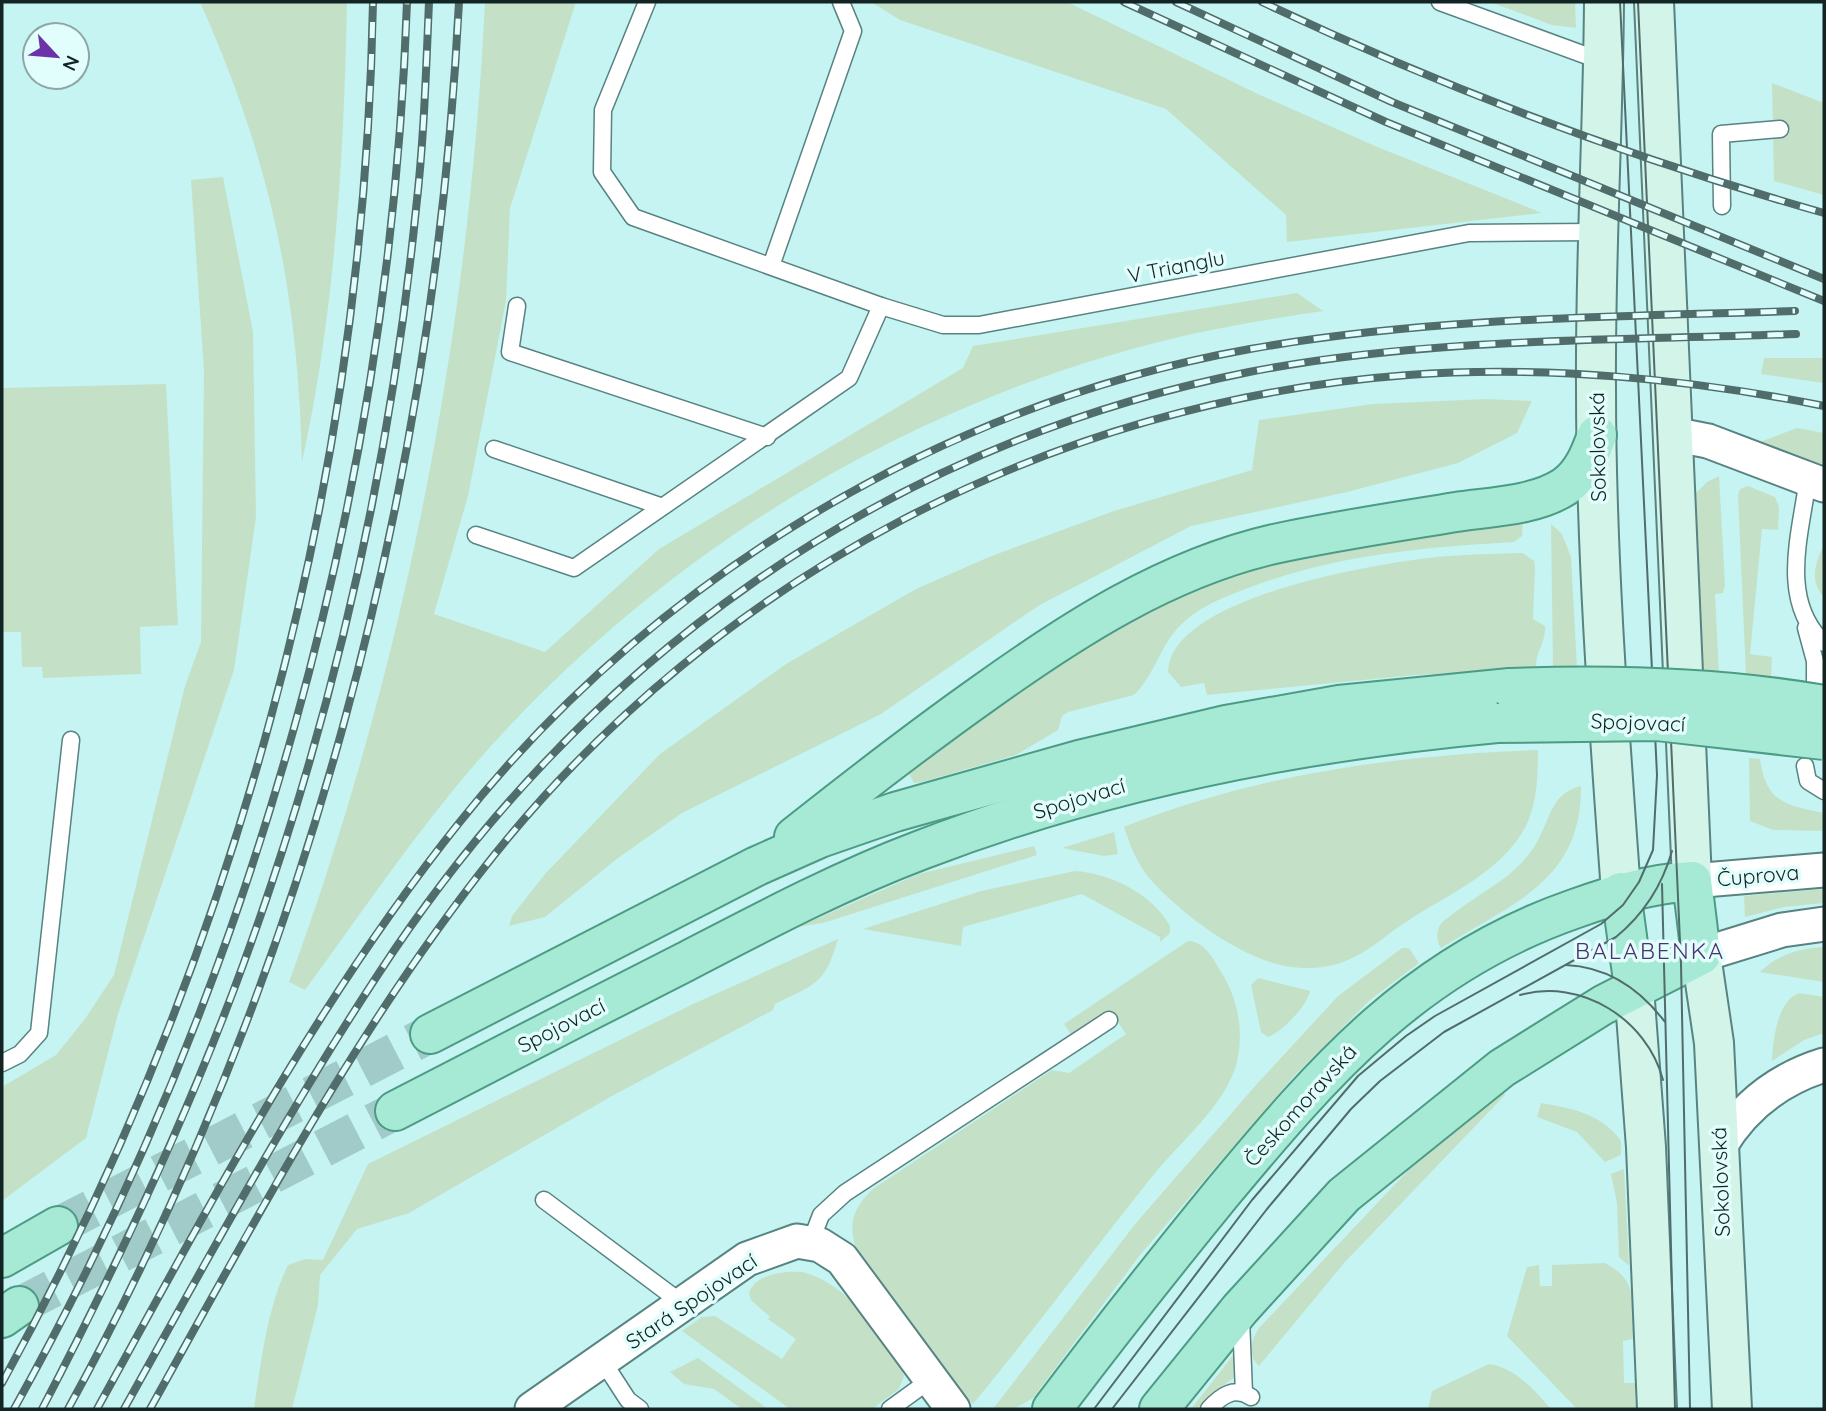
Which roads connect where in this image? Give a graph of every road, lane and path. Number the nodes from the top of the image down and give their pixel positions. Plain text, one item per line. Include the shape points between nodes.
1 (647, 2) edge
2 (841, 2) edge
3 (1440, 2) edge
4 (1604, 2) edge
5 (1654, 2) edge
6 (1604, 62) junction
7 (1780, 130) dead end
8 (1722, 206) dead end
9 (1597, 232) junction
10 (771, 267) junction
11 (517, 306) dead end
12 (881, 306) junction
13 (1672, 434) junction
14 (1597, 435) junction
15 (767, 438) junction
16 (494, 449) dead end
17 (1816, 481) edge
18 (660, 506) junction
19 (476, 535) dead end
20 (1800, 611) junction
21 (1824, 643) edge
22 (1820, 696) edge
23 (71, 740) dead end
24 (1814, 753) edge
25 (1820, 790) edge
26 (757, 866) junction
27 (1824, 870) edge
28 (1692, 881) junction
29 (1621, 892) junction
30 (1824, 924) edge
31 (1701, 955) junction
32 (1634, 988) junction
33 (1109, 1020) dead end
34 (430, 1034) tunnel mouth
35 (2, 1063) edge
36 (1824, 1065) edge
37 (395, 1111) tunnel mouth
38 (1720, 1146) junction
39 (544, 1200) dead end
40 (58, 1226) tunnel mouth
41 (811, 1241) junction
42 (2, 1258) edge
43 (683, 1304) junction
44 (1240, 1309) junction
45 (602, 1360) junction
46 (930, 1380) junction
47 (632, 1406) edge
48 (532, 1409) edge
49 (890, 1409) edge
50 (953, 1409) edge
51 (1052, 1409) edge
52 (1159, 1409) edge
53 (1209, 1409) edge
54 (1657, 1409) edge
55 (1732, 1409) edge

1 - 10 lane, V Trianglu via 603,110 602,172 633,217
2 - 10 lane via 853,31
3 - 6 lane
4 - 6 main road, Sokolovská
5 - 13 main road
6 - 9 main road, Sokolovská
7 - 8 lane via 1721,134
9 - 12 lane, V Trianglu via 1469,233 979,325 943,325
9 - 14 main road, Sokolovská
10 - 12 lane, V Trianglu
11 - 15 lane via 510,352
12 - 15 lane via 849,378
13 - 17 street via 1708,441
13 - 28 main road
14 - 26 main road via 1578,475 1553,493 1261,547 1123,603 914,742
14 - 29 main road, Sokolovská via 1602,606
15 - 18 lane
16 - 18 lane
17 - 20 lane via 1796,575
18 - 19 lane via 574,568
20 - 21 lane
20 - 22 lane via 1813,648
22 - 26 main road, Spojovací, bridge via 1601,685 1510,688 1339,705 1150,741 895,811
23 - 35 lane via 39,1033 20,1054
24 - 25 lane via 1805,775
24 - 37 main road, Spojovací, bridge via 1657,721 1497,723 1356,738 1114,786 922,849 853,878
26 - 34 main road, Spojovací
27 - 28 street, Čuprova
28 - 29 main road, Českomoravská
28 - 31 main road
29 - 32 main road
29 - 51 main road, Českomoravská via 1541,921 1480,950 1427,984 1348,1049 1161,1268
30 - 31 street via 1782,930
31 - 32 main road
31 - 38 main road, Sokolovská via 1714,1043
32 - 44 main road via 1502,1068 1461,1099 1344,1195
32 - 54 main road
33 - 41 lane via 845,1193 821,1215
36 - 38 street via 1751,1104
38 - 55 main road, Sokolovská
39 - 43 lane
40 - 42 main road
41 - 43 street, Stará Spojovací via 783,1244 747,1259
41 - 46 street via 847,1265
43 - 45 street, Stará Spojovací
44 - 52 main road
44 - 53 lane via 1248,1395 1224,1395
45 - 47 lane
45 - 48 street, Stará Spojovací
46 - 49 lane
46 - 50 street

